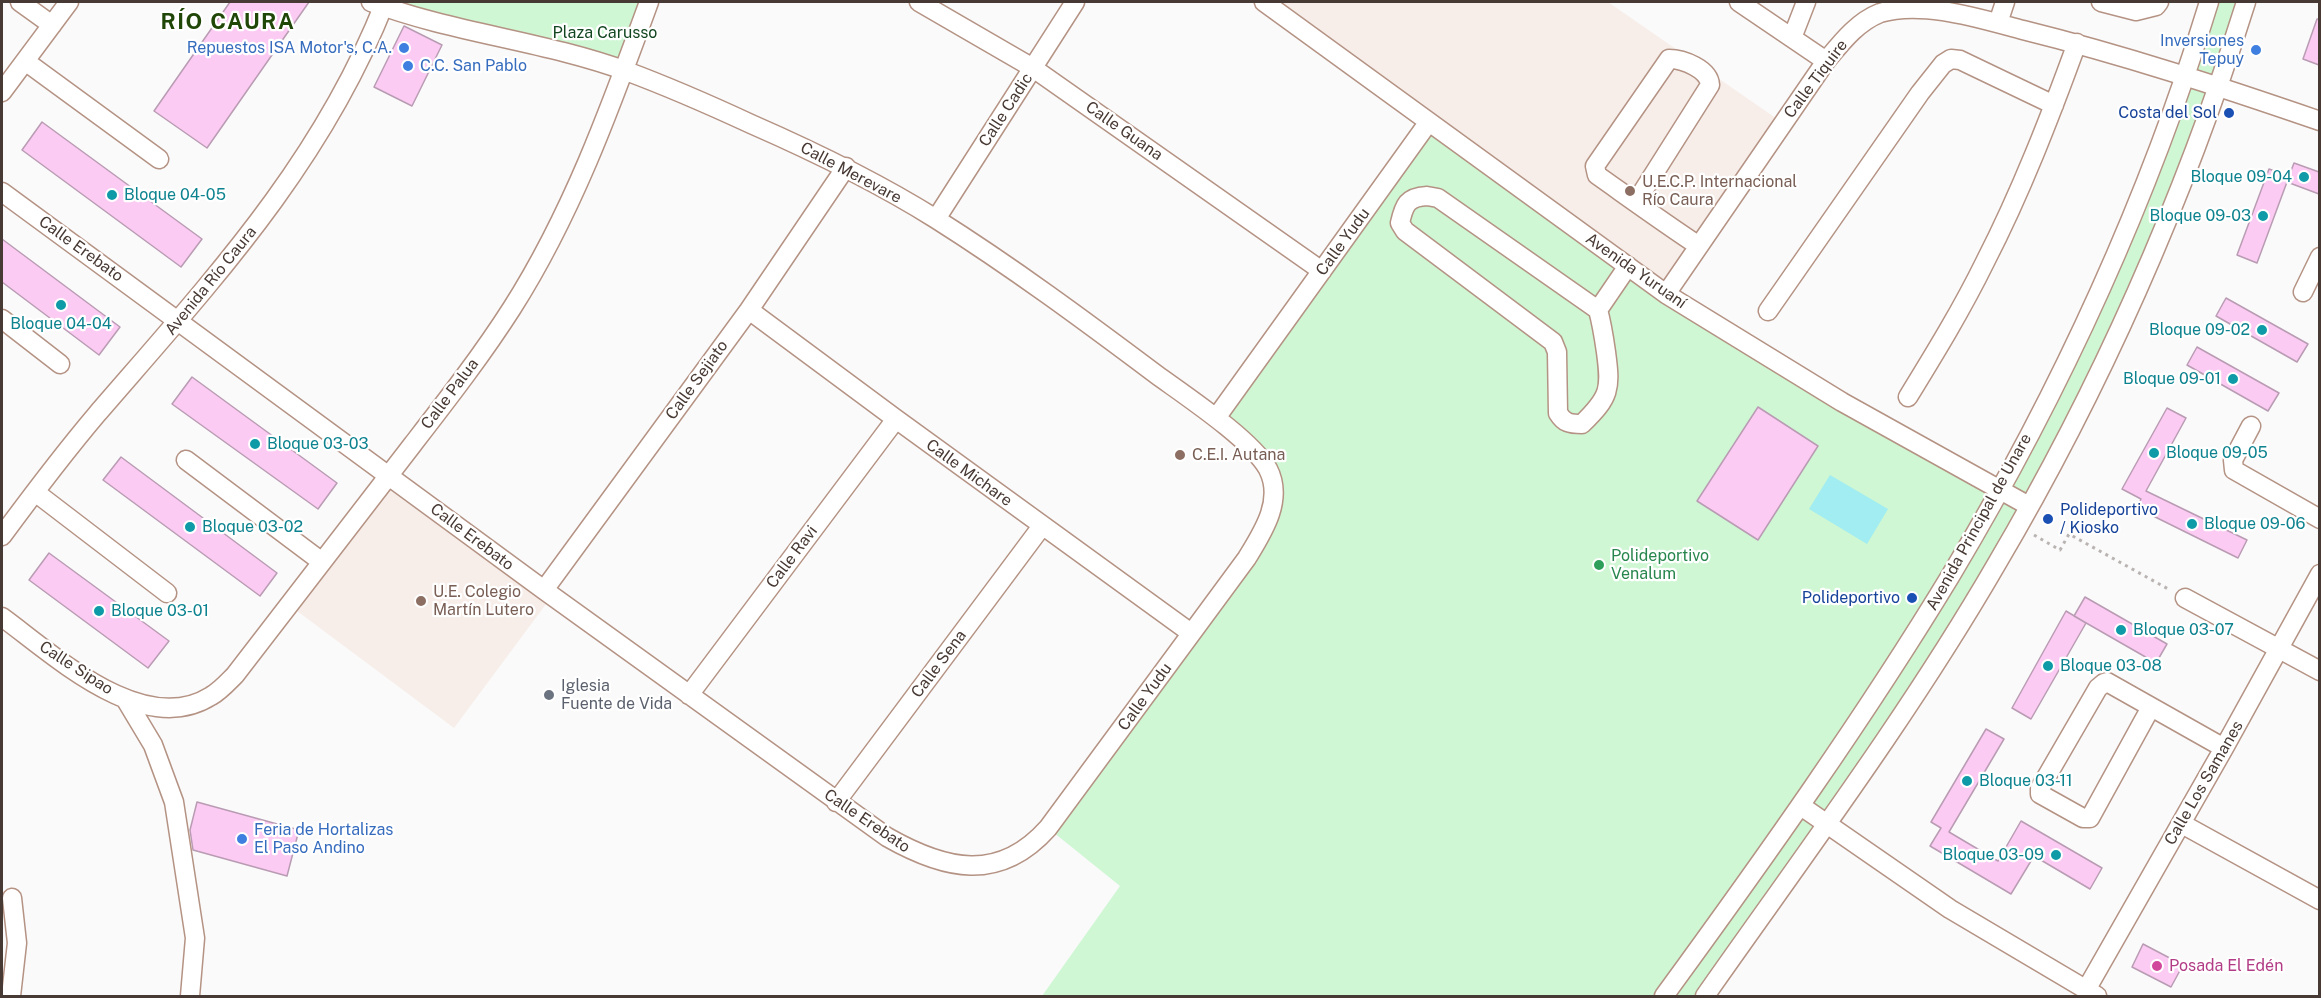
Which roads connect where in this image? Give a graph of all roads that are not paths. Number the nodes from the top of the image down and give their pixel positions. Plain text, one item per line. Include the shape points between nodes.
1 (20, 2) edge
2 (69, 2) edge
3 (650, 2) edge
4 (919, 2) edge
5 (1075, 2) edge
6 (1739, 2) edge
7 (1806, 2) edge
8 (2005, 2) edge
9 (2101, 2) edge
10 (2159, 2) edge
11 (2209, 2) edge
12 (2246, 2) edge
13 (380, 3) edge
14 (1271, 4) edge
15 (1956, 7) edge
16 (1998, 23) junction
17 (52, 25) junction
18 (1792, 38) junction
19 (2077, 43) junction
20 (25, 61) junction
21 (1826, 61) junction
22 (1033, 68) junction
23 (624, 70) junction
24 (2187, 75) junction
25 (2218, 86) junction
26 (2, 92) edge
27 (2054, 105) junction
28 (2319, 121) edge
29 (1428, 123) junction
30 (159, 159) dead end
31 (846, 167) junction
32 (2, 192) edge
33 (1636, 202) junction
34 (936, 219) junction
35 (1698, 246) junction
36 (2319, 257) edge
37 (1628, 267) junction
38 (1322, 271) junction
39 (2303, 292) dead end
40 (1666, 294) junction
41 (749, 310) junction
42 (1598, 310) junction
43 (1768, 311) dead end
44 (2, 319) edge
45 (179, 322) junction
46 (60, 364) dead end
47 (1908, 397) dead end
48 (1216, 418) junction
49 (896, 420) junction
50 (2251, 426) dead end
51 (186, 460) dead end
52 (1268, 468) joint
53 (389, 475) junction
54 (1999, 490) junction
55 (35, 492) junction
56 (2029, 506) junction
57 (2319, 519) edge
58 (1042, 526) junction
59 (2, 536) edge
60 (322, 562) junction
61 (2319, 574) edge
62 (544, 590) junction
63 (167, 593) dead end
64 (2185, 598) road end
65 (2, 617) edge
66 (1191, 633) junction
67 (2279, 650) junction
68 (2319, 671) edge
69 (689, 695) junction
70 (126, 700) junction
71 (2151, 707) junction
72 (156, 708) joint
73 (2224, 748) junction
74 (836, 802) junction
75 (1801, 806) junction
76 (1826, 824) junction
77 (2181, 824) junction
78 (953, 865) joint
79 (12, 898) dead end
80 (2319, 900) edge
81 (2092, 993) edge
82 (10, 996) edge
83 (190, 996) edge
84 (1664, 996) edge
85 (1704, 996) edge

1 - 17 street
2 - 17 street
3 - 23 street, Calle Palua
4 - 22 street, Calle Guana
5 - 22 street, Calle Cadic
6 - 18 street
7 - 18 street
8 - 16 street
9 - 10 street via 2136,10
11 - 24 street, Avenida Principal de Unare
12 - 25 street, Avenida Principal de Unare
13 - 23 street, Calle Merevare
13 - 45 street, Avenida Río Caura via 345,88 306,157
14 - 29 street, Avenida Yuruaní
15 - 16 street, Calle Tiquire
15 - 21 street, Calle Tiquire via 1905,8 1880,13 1857,27
16 - 19 street, Calle Tiquire
17 - 20 street
18 - 21 street
19 - 24 street, Calle Tiquire
19 - 27 street
20 - 26 street
20 - 30 street
21 - 35 street, Calle Tiquire
22 - 34 street, Calle Cadic
22 - 38 street, Calle Guana
23 - 31 street, Calle Merevare
23 - 53 street, Calle Palua via 584,169 512,309
24 - 25 street, Calle Tiquire
24 - 54 street, Avenida Principal de Unare via 2108,272
25 - 28 street, Calle Tiquire
25 - 56 street, Avenida Principal de Unare via 2177,199 2131,307 2075,423
27 - 43 street via 1971,64 1951,59 1943,64
27 - 47 street via 1986,260
29 - 37 street, Avenida Yuruaní
29 - 38 street, Calle Yudu
31 - 34 street, Calle Merevare
31 - 41 street, Calle Sejiato
32 - 45 street, Calle Erebato
33 - 33 street via 1597,175 1595,166 1669,59 1683,60 1707,75 1710,85
33 - 35 street
34 - 48 street, Calle Merevare
35 - 40 street, Calle Tiquire
36 - 39 street
37 - 40 street, Avenida Yuruaní
37 - 42 street
38 - 48 street, Calle Yudu
40 - 54 street, Avenida Yuruaní via 1842,402
41 - 49 street, Calle Michare
41 - 62 street, Calle Sejiato
42 - 42 street via 1438,198 1416,197 1403,207 1400,223 1405,231 1553,342 1557,352 1558,413 1571,424 1582,424 1597,409 1610,382
44 - 46 street
45 - 53 street, Calle Erebato
45 - 55 street, Avenida Río Caura
48 - 52 street, Calle Merevare
49 - 58 street, Calle Michare
49 - 69 street, Calle Ravi
50 - 57 street via 2234,460 2235,470
51 - 60 street
52 - 66 street, Calle Yudu via 1274,486 1263,532
53 - 60 street, Calle Palua
53 - 62 street, Calle Erebato
54 - 56 street, Avenida Yuruaní
54 - 75 street, Avenida Principal de Unare via 1914,634
55 - 59 street, Avenida Río Caura
55 - 63 street
56 - 76 street, Avenida Principal de Unare via 1964,618
58 - 66 street, Calle Michare
58 - 74 street, Calle Sena
60 - 72 street, Calle Palua via 235,675 211,696 185,706
61 - 67 street, Calle Los Samanes
62 - 69 street, Calle Erebato
64 - 67 street
65 - 70 street, Calle Sipao via 96,684
66 - 78 street, Calle Yudu via 1034,845 994,863
67 - 68 street
67 - 73 street, Calle Los Samanes
69 - 74 street, Calle Erebato
70 - 72 street, Calle Sipao
70 - 83 street via 153,745 174,802 195,938
71 - 71 street via 2104,682 2040,794 2083,818 2090,818
71 - 73 street
73 - 77 street, Calle Los Samanes
74 - 78 street, Calle Erebato via 912,852
75 - 76 street
75 - 84 street, Avenida Principal de Unare
76 - 81 street via 1950,909
76 - 85 street, Avenida Principal de Unare
77 - 80 street
77 - 81 street, Calle Los Samanes
79 - 82 street via 17,943

